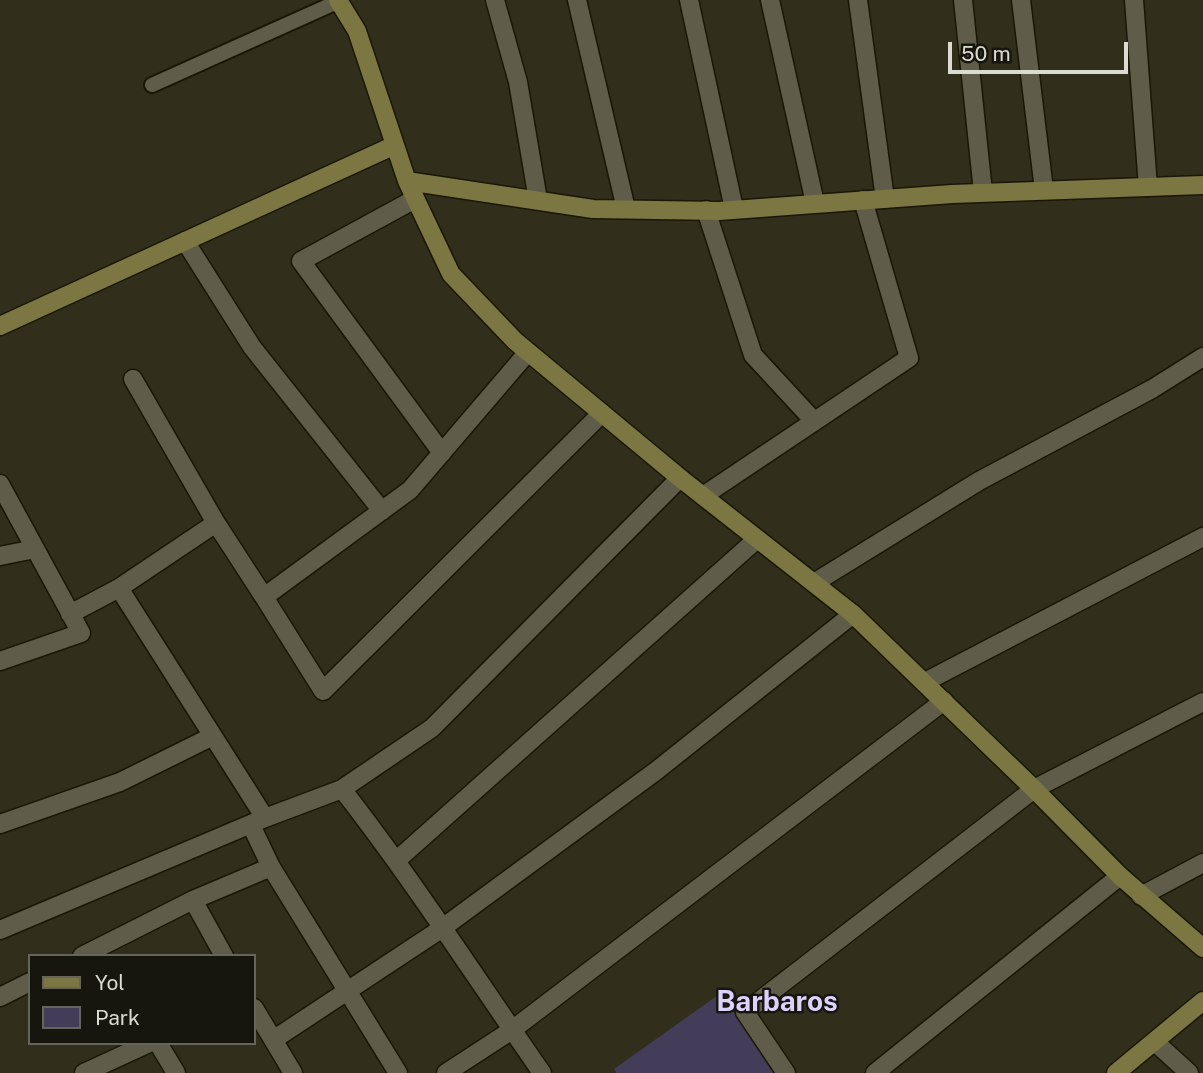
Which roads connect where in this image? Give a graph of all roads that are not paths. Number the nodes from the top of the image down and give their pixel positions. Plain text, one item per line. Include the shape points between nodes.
1 (495, 0) edge
2 (577, 0) edge
3 (689, 0) edge
4 (769, 0) edge
5 (858, 0) edge
6 (963, 0) edge
7 (1021, 0) edge
8 (1134, 0) edge
9 (338, 1) edge
10 (152, 85) dead end
11 (395, 145) junction
12 (407, 181) junction
13 (1203, 185) edge
14 (1148, 187) junction
15 (1044, 190) junction
16 (983, 192) junction
17 (415, 199) junction
18 (885, 199) junction
19 (538, 200) junction
20 (863, 200) junction
21 (815, 204) junction
22 (626, 209) junction
23 (734, 209) junction
24 (706, 211) junction
25 (185, 241) junction
26 (0, 326) edge
27 (528, 352) junction
28 (1203, 357) edge
29 (133, 379) dead end
30 (602, 413) junction
31 (814, 421) junction
32 (442, 453) junction
33 (680, 478) junction
34 (0, 484) edge
35 (703, 496) junction
36 (382, 511) junction
37 (216, 523) junction
38 (1203, 537) edge
39 (757, 539) junction
40 (35, 549) junction
41 (0, 556) edge
42 (814, 583) junction
43 (119, 588) junction
44 (264, 597) junction
45 (70, 614) junction
46 (853, 614) junction
47 (0, 661) edge
48 (925, 682) junction
49 (944, 701) junction
50 (1203, 702) edge
51 (213, 736) junction
52 (342, 789) junction
53 (1034, 789) junction
54 (258, 822) junction
55 (0, 824) edge
56 (397, 860) junction
57 (1203, 863) edge
58 (271, 867) junction
59 (1120, 876) junction
60 (1141, 896) junction
61 (193, 900) junction
62 (441, 929) junction
63 (0, 930) edge
64 (1203, 948) edge
65 (86, 954) edge
66 (223, 954) edge
67 (28, 983) edge
68 (348, 991) junction
69 (0, 997) edge
70 (1203, 1001) edge
71 (256, 1011) edge
72 (512, 1030) junction
73 (273, 1040) junction
74 (1155, 1042) junction
75 (146, 1045) edge
76 (159, 1045) edge
77 (115, 1067) edge
78 (84, 1073) edge
79 (176, 1073) edge
80 (293, 1073) edge
81 (398, 1073) edge
82 (446, 1073) edge
83 (542, 1073) edge
84 (786, 1073) edge
85 (875, 1073) edge
86 (1116, 1073) edge
87 (1189, 1073) edge

1 - 19 street via 519,82
2 - 22 street
3 - 23 street
4 - 21 street
5 - 18 street
6 - 16 street
7 - 15 street
8 - 14 street
9 - 10 lane
9 - 11 street via 357,32
11 - 12 street
11 - 25 street
12 - 17 street
12 - 19 street
13 - 14 street
14 - 15 street
15 - 16 street
16 - 18 street
17 - 27 street via 451,274
17 - 32 street via 301,261
18 - 20 street
19 - 22 street
20 - 21 street
20 - 31 street via 909,358
21 - 23 street
22 - 24 street
23 - 24 street
24 - 31 street via 753,355
25 - 26 street
25 - 36 street via 252,347
27 - 30 street
27 - 32 street
28 - 42 street via 979,481
29 - 37 street
30 - 33 street
30 - 44 street via 323,691
31 - 35 street
32 - 36 street via 410,490
33 - 35 street
33 - 52 street via 432,728
34 - 40 street
35 - 39 street
36 - 44 street
37 - 43 street
37 - 44 street
38 - 48 street
39 - 42 street
39 - 56 street
40 - 41 street
40 - 45 street
42 - 46 street
43 - 45 street
43 - 51 street
45 - 47 street via 81,633
46 - 48 street
46 - 62 street via 656,771
48 - 49 street
49 - 53 street
49 - 72 street
50 - 53 street
51 - 54 street
51 - 55 street via 120,782
52 - 54 street
52 - 56 street
53 - 59 street
53 - 84 street via 745,1012
54 - 58 street
54 - 63 street
56 - 62 street
57 - 60 street
58 - 61 street
58 - 68 street
59 - 60 street
59 - 85 street
60 - 64 street
61 - 65 street
61 - 66 street
62 - 68 street
62 - 72 street
67 - 69 street
68 - 73 street
68 - 81 street
70 - 74 street
71 - 73 street
72 - 82 street
72 - 83 street
73 - 80 street
74 - 86 street
74 - 87 street
75 - 77 street
76 - 79 street
77 - 78 street

